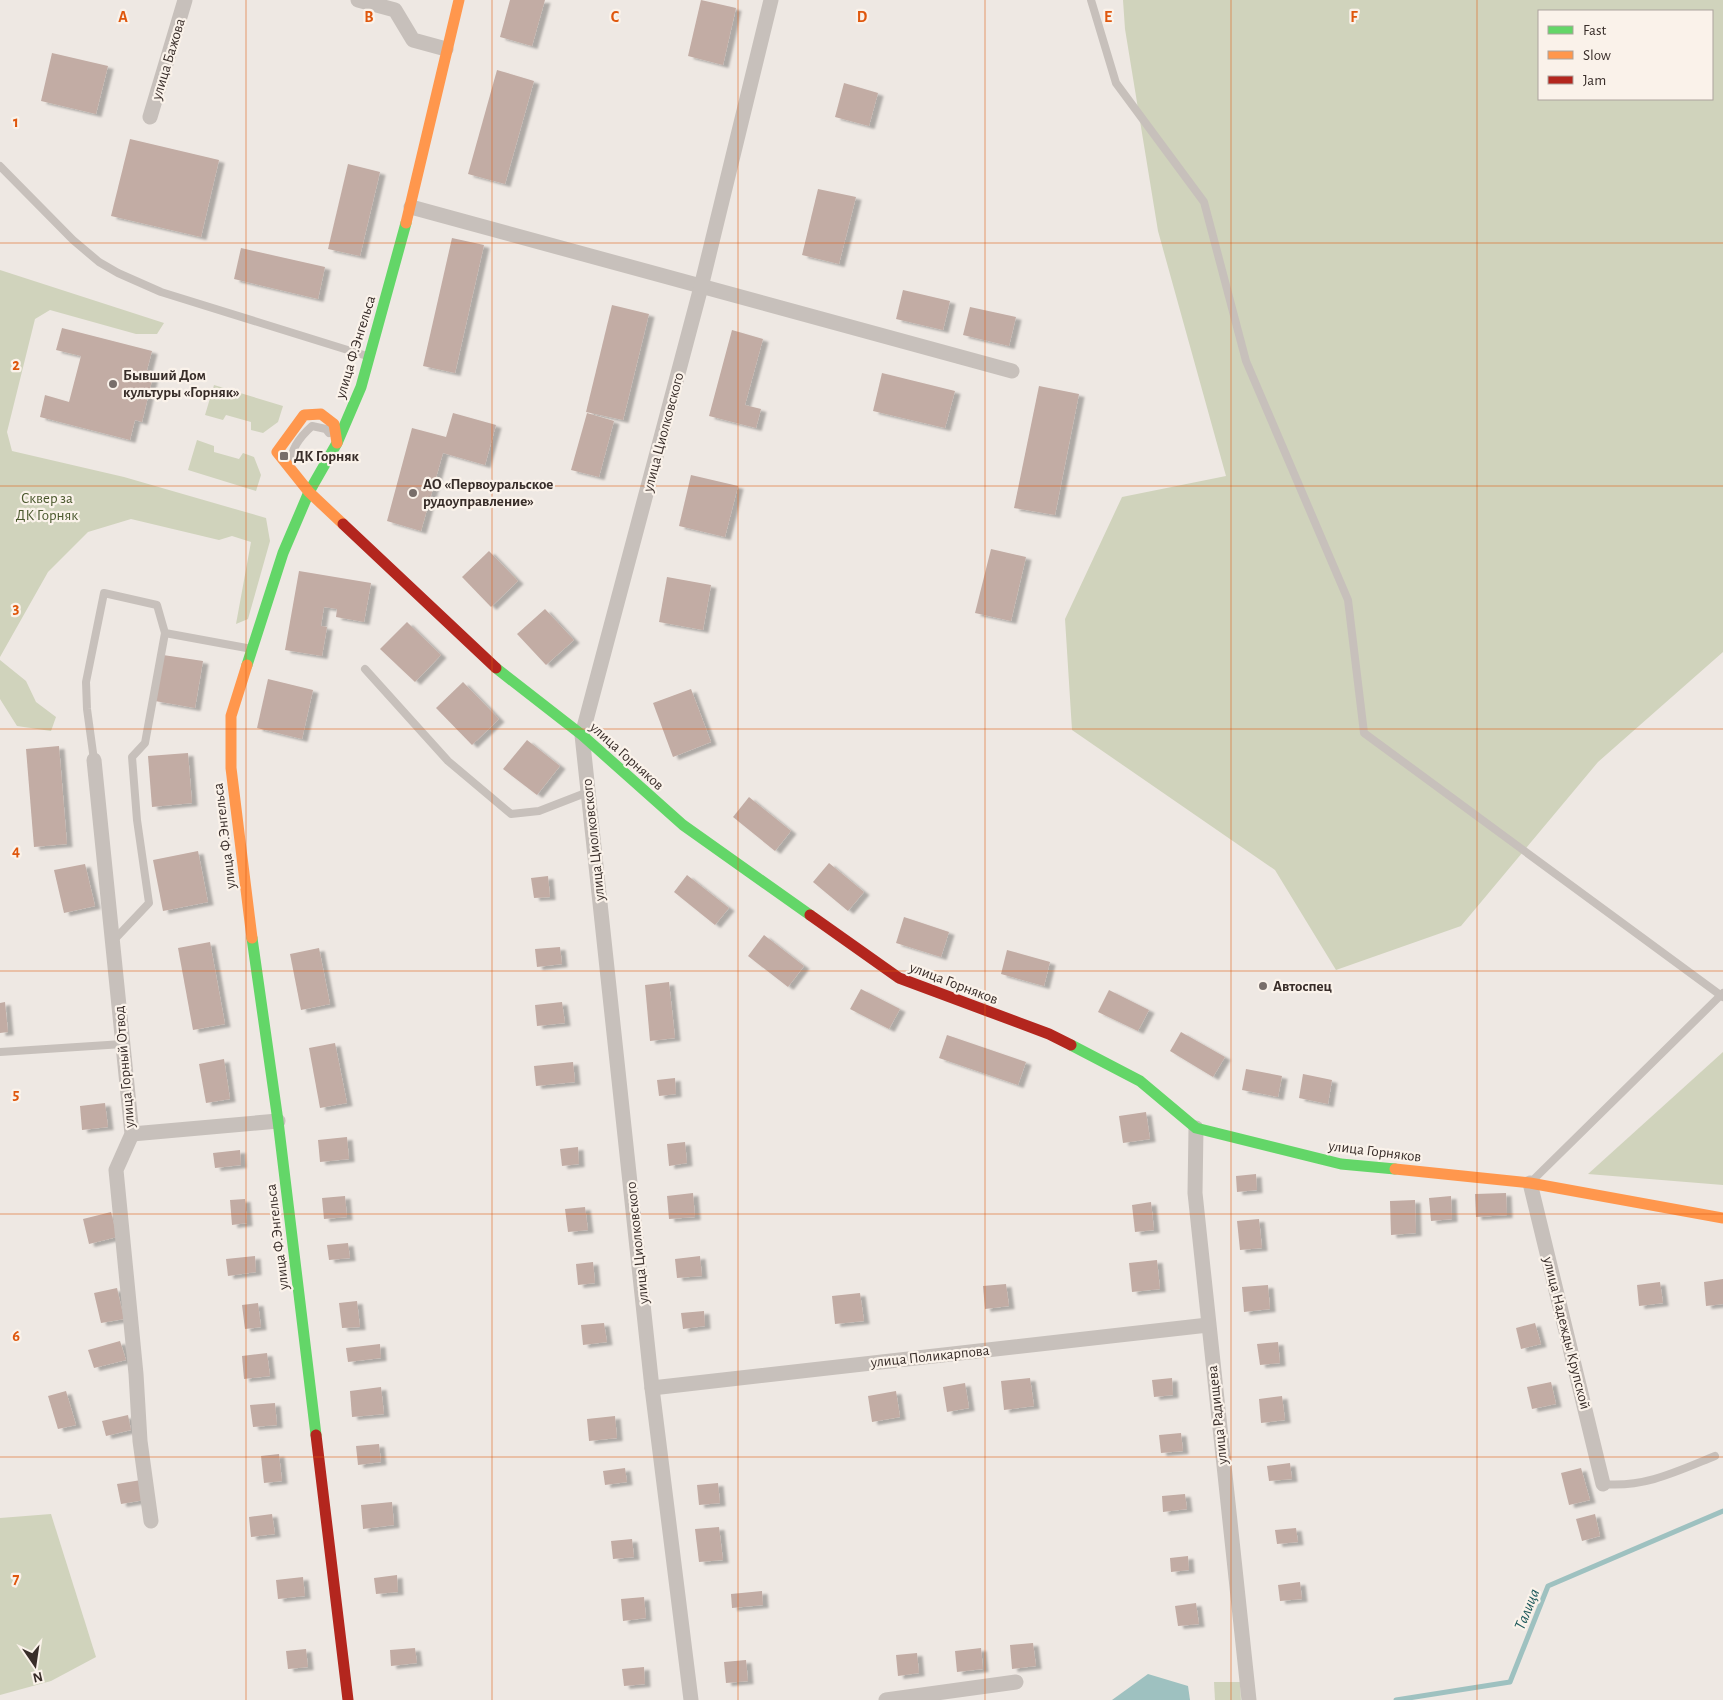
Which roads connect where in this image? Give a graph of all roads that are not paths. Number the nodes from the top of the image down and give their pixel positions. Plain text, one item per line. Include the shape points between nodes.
1 (185, 0) edge
2 (358, 0) edge
3 (458, 0) edge
4 (771, 0) edge
5 (1091, 0) edge
6 (446, 49) junction
7 (150, 118) dead end
8 (0, 166) edge
9 (411, 207) junction
10 (701, 287) junction
11 (369, 357) junction
12 (1012, 371) dead end
13 (337, 443) junction
14 (309, 492) junction
15 (165, 633) junction
16 (252, 649) junction
17 (365, 669) dead end
18 (582, 735) junction
19 (94, 760) joint
20 (588, 792) junction
21 (112, 942) junction
22 (1722, 995) edge
23 (123, 1044) junction
24 (0, 1052) edge
25 (278, 1121) junction
26 (1196, 1128) junction
27 (132, 1134) junction
28 (1530, 1183) junction
29 (1723, 1218) edge
30 (1208, 1325) junction
31 (652, 1388) junction
32 (1715, 1456) dead end
33 (1603, 1484) joint
34 (151, 1521) dead end
35 (1016, 1682) dead end
36 (348, 1700) edge
37 (690, 1700) edge
38 (886, 1700) edge
39 (1249, 1700) edge

1 - 7 street, улица Бажова
2 - 6 street via 395,10 413,40
3 - 6 street, улица Ф.Энгельса
4 - 10 street, улица Циолковского
5 - 22 lane via 1116,83 1204,202 1246,361 1348,600 1364,733
6 - 9 street, улица Ф.Энгельса
8 - 11 lane via 73,240 118,273 161,292
9 - 10 street
9 - 11 street, улица Ф.Энгельса
10 - 12 street
10 - 18 street, улица Циолковского
11 - 13 street, улица Ф.Энгельса via 361,387
13 - 14 street, улица Ф.Энгельса
13 - 14 street, улица Горняков via 334,424 321,414 304,415 277,452
14 - 16 street, улица Ф.Энгельса via 283,553
14 - 18 street, улица Горняков via 507,678
15 - 16 lane
15 - 19 lane via 157,605 104,594 86,682 86,709
15 - 21 lane via 145,743 132,757 149,903
16 - 25 street, улица Ф.Энгельса via 231,716 231,768
17 - 20 lane via 448,761 511,814 539,811
18 - 20 street, улица Циолковского
18 - 26 street, улица Горняков via 683,826 899,978 1049,1034 1140,1081
19 - 21 street, улица Горный Отвод
20 - 31 street, улица Циолковского
21 - 23 street, улица Горный Отвод
22 - 28 lane
23 - 24 lane
23 - 27 street, улица Горный Отвод
25 - 27 street
25 - 36 street, улица Ф.Энгельса
26 - 28 street, улица Горняков via 1341,1164
26 - 30 street, улица Радищева via 1195,1193
27 - 34 street, улица Горный Отвод via 116,1170 140,1441
28 - 29 street, улица Горняков
28 - 33 street, улица Надежды Крупской
30 - 31 street, улица Поликарпова
30 - 39 street, улица Радищева
31 - 37 street, улица Циолковского
32 - 33 lane via 1657,1479 1622,1486
35 - 38 street

